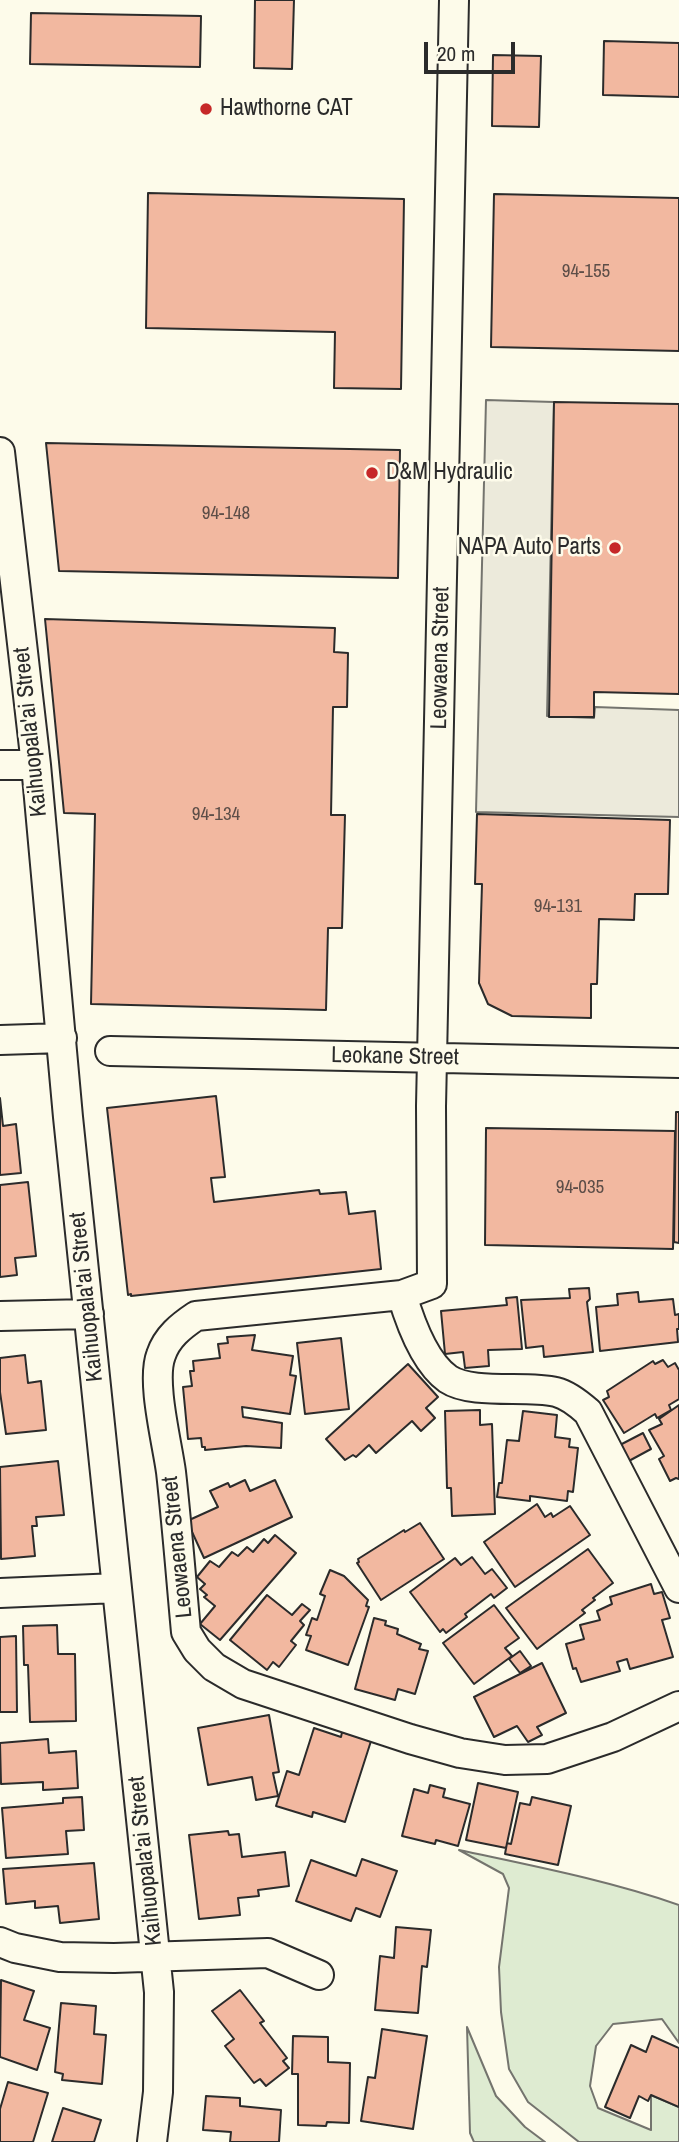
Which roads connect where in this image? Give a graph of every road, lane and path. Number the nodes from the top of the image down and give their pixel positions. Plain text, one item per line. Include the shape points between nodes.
1 (454, 0) edge
2 (0, 452) edge
3 (2, 489) edge
4 (0, 765) edge
5 (36, 765) junction
6 (62, 1038) junction
7 (0, 1040) edge
8 (110, 1051) dead end
9 (433, 1058) junction
10 (679, 1063) edge
11 (402, 1295) junction
12 (89, 1314) junction
13 (0, 1316) edge
14 (117, 1588) junction
15 (679, 1588) edge
16 (0, 1593) edge
17 (679, 1706) edge
18 (0, 1942) edge
19 (156, 1956) junction
20 (319, 1975) dead end
21 (152, 2142) edge

1 - 9 street, Leowaena Street
2 - 3 street, Kaihuopala'ai Street
3 - 5 street, Kaihuopala'ai Street
4 - 5 street
5 - 6 street, Kaihuopala'ai Street
6 - 7 street
6 - 12 street, Kaihuopala'ai Street
8 - 9 street, Leokane Street
9 - 10 street, Leokane Street
9 - 11 street, Leowaena Street via 432,1284
11 - 15 street via 411,1326 436,1368 450,1381 472,1387 558,1392 588,1412
11 - 17 street, Leowaena Street via 196,1316 168,1340 160,1357 158,1380 186,1632 197,1650 214,1667 243,1684 410,1739 505,1760 547,1759 613,1737
12 - 13 street
12 - 14 street, Kaihuopala'ai Street
14 - 16 street
14 - 19 street, Kaihuopala'ai Street
18 - 19 street via 60,1957
19 - 20 street via 268,1953
19 - 21 street, Kaihuopala'ai Street via 160,2031

